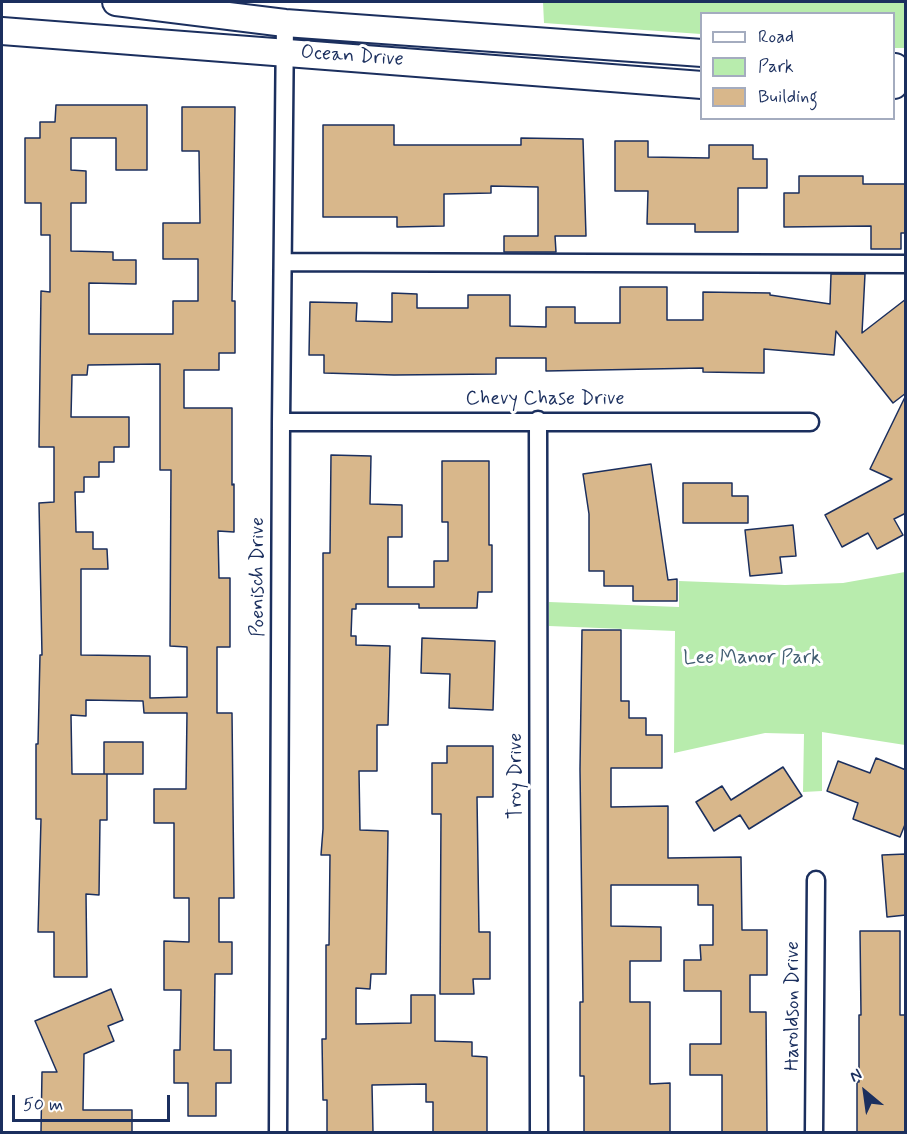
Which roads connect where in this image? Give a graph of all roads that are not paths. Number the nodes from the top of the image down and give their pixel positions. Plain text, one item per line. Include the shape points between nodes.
1 (116, 2) edge
2 (285, 23) junction
3 (2, 31) edge
4 (496, 38) junction
5 (285, 52) junction
6 (700, 52) edge
7 (494, 69) junction
8 (700, 85) edge
9 (282, 262) junction
10 (906, 264) edge
11 (538, 420) junction
12 (281, 422) junction
13 (810, 422) dead end
14 (816, 880) dead end
15 (278, 1132) edge
16 (538, 1132) edge
17 (814, 1132) edge

1 - 2 main road, Ocean Drive
2 - 4 main road, Ocean Drive
2 - 5 street, Poenisch Drive
3 - 5 main road, Ocean Drive
4 - 6 main road, Ocean Drive
4 - 7 main road
5 - 7 main road, Ocean Drive
5 - 9 street, Poenisch Drive
7 - 8 main road, Ocean Drive
9 - 10 street
9 - 12 street, Poenisch Drive
11 - 12 street, Chevy Chase Drive
11 - 13 street, Chevy Chase Drive
11 - 16 street, Troy Drive
12 - 15 street, Poenisch Drive
14 - 17 street, Haroldson Drive

